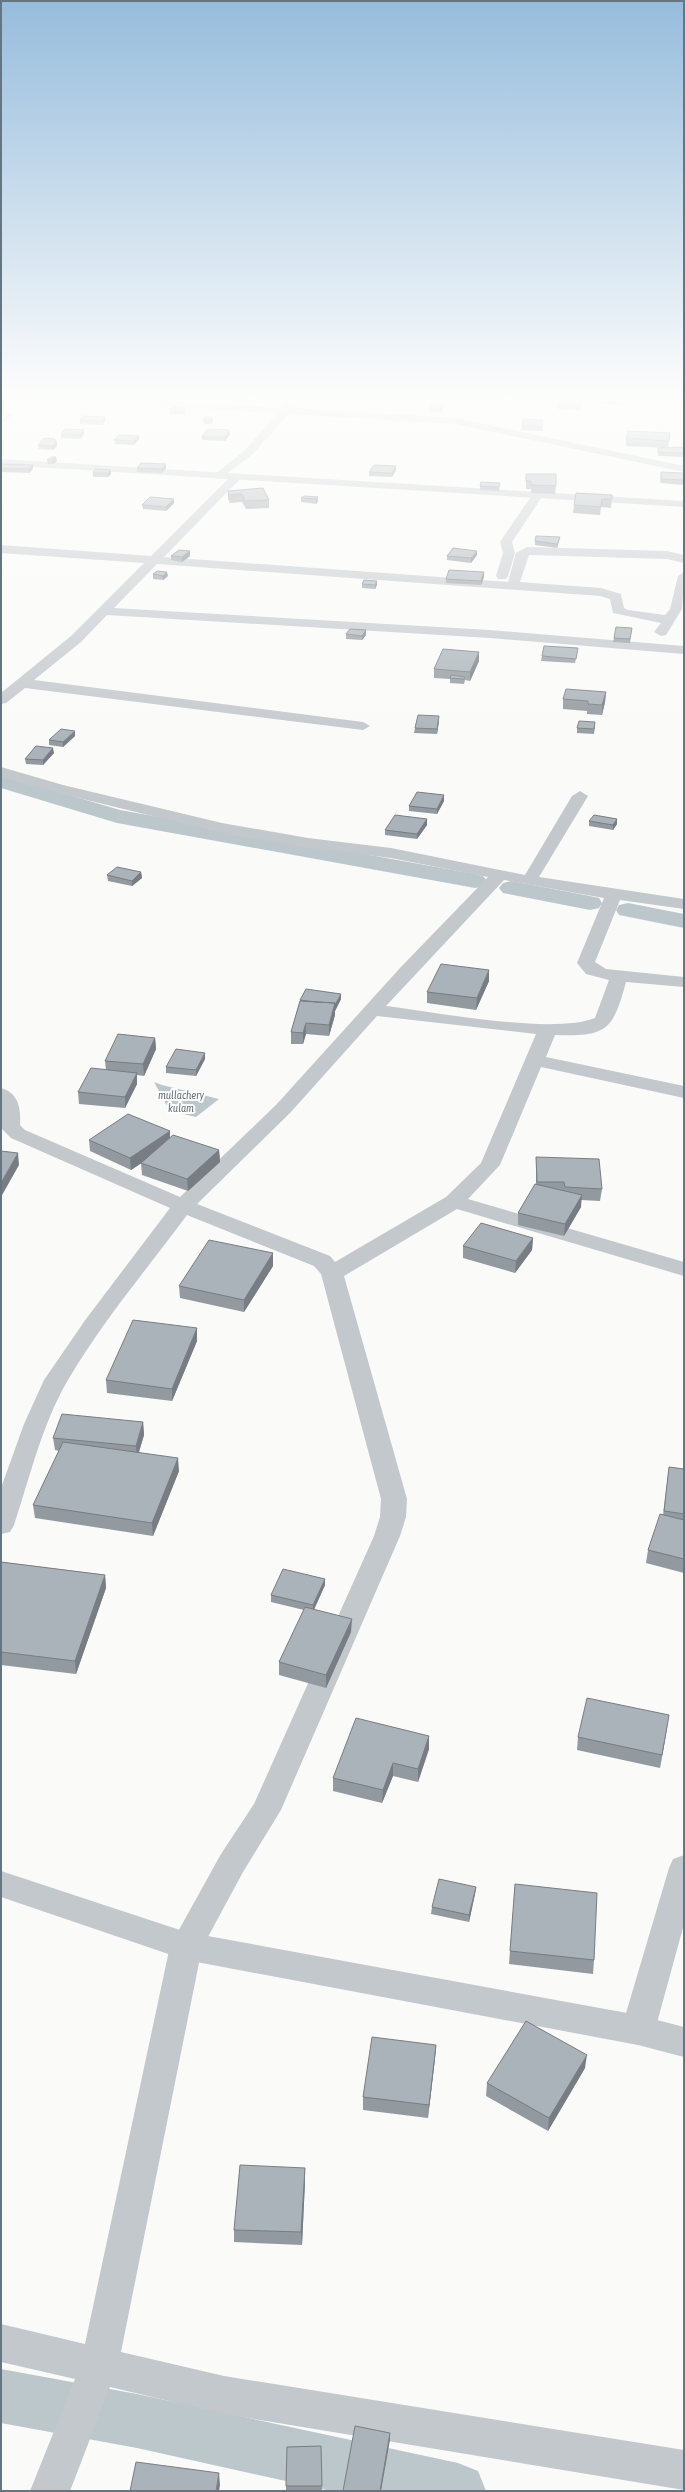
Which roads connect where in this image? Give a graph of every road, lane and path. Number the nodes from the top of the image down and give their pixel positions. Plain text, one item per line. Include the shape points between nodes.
1 (197, 517) edge
2 (522, 517) edge
3 (1, 549) edge
4 (684, 558) edge
5 (156, 560) junction
6 (684, 576) edge
7 (499, 585) junction
8 (513, 586) junction
9 (104, 611) junction
10 (669, 620) junction
11 (652, 647) junction
12 (684, 650) edge
13 (22, 683) junction
14 (1, 700) edge
15 (363, 726) dead end
16 (1, 772) edge
17 (580, 796) dead end
18 (500, 875) junction
19 (529, 881) junction
20 (614, 894) junction
21 (684, 904) edge
22 (619, 976) junction
23 (684, 982) edge
24 (374, 1010) junction
25 (547, 1031) junction
26 (534, 1060) junction
27 (684, 1092) edge
28 (1, 1094) edge
29 (454, 1202) junction
30 (183, 1206) junction
31 (684, 1270) edge
32 (332, 1273) junction
33 (1, 1525) edge
34 (684, 1868) edge
35 (1, 1884) edge
36 (186, 1946) junction
37 (638, 2030) junction
38 (684, 2042) edge
39 (1, 2343) edge
40 (99, 2366) junction
41 (684, 2470) edge
42 (50, 2491) edge

1 - 5 street
2 - 7 street via 506,542 508,553
3 - 5 street
4 - 8 street via 667,555 527,551 522,553
5 - 7 street
5 - 9 street
6 - 10 street via 678,603
7 - 8 street
8 - 10 street via 612,594 616,597 618,610
9 - 11 street
9 - 13 street via 76,640
10 - 11 street
11 - 12 street
13 - 14 street
13 - 15 street
16 - 18 street via 59,790 222,828 308,843 391,853
17 - 19 street
18 - 19 street
18 - 24 street via 406,972
19 - 20 street
20 - 21 street
20 - 22 street via 586,963 592,970
22 - 23 street
22 - 25 street via 603,1021 578,1030
24 - 25 street
24 - 30 street via 283,1109
25 - 26 street
26 - 27 street
26 - 29 street via 490,1165
28 - 30 street via 12,1106 10,1126 18,1134
29 - 31 street
29 - 32 street
30 - 32 street via 303,1252 322,1261
30 - 33 street via 94,1324 56,1380 36,1424
32 - 36 street via 394,1499 393,1517 387,1536 266,1810 232,1863
34 - 37 street
35 - 36 street
36 - 37 street
36 - 40 street
37 - 38 street
39 - 40 street
40 - 41 street via 224,2395
40 - 42 street

